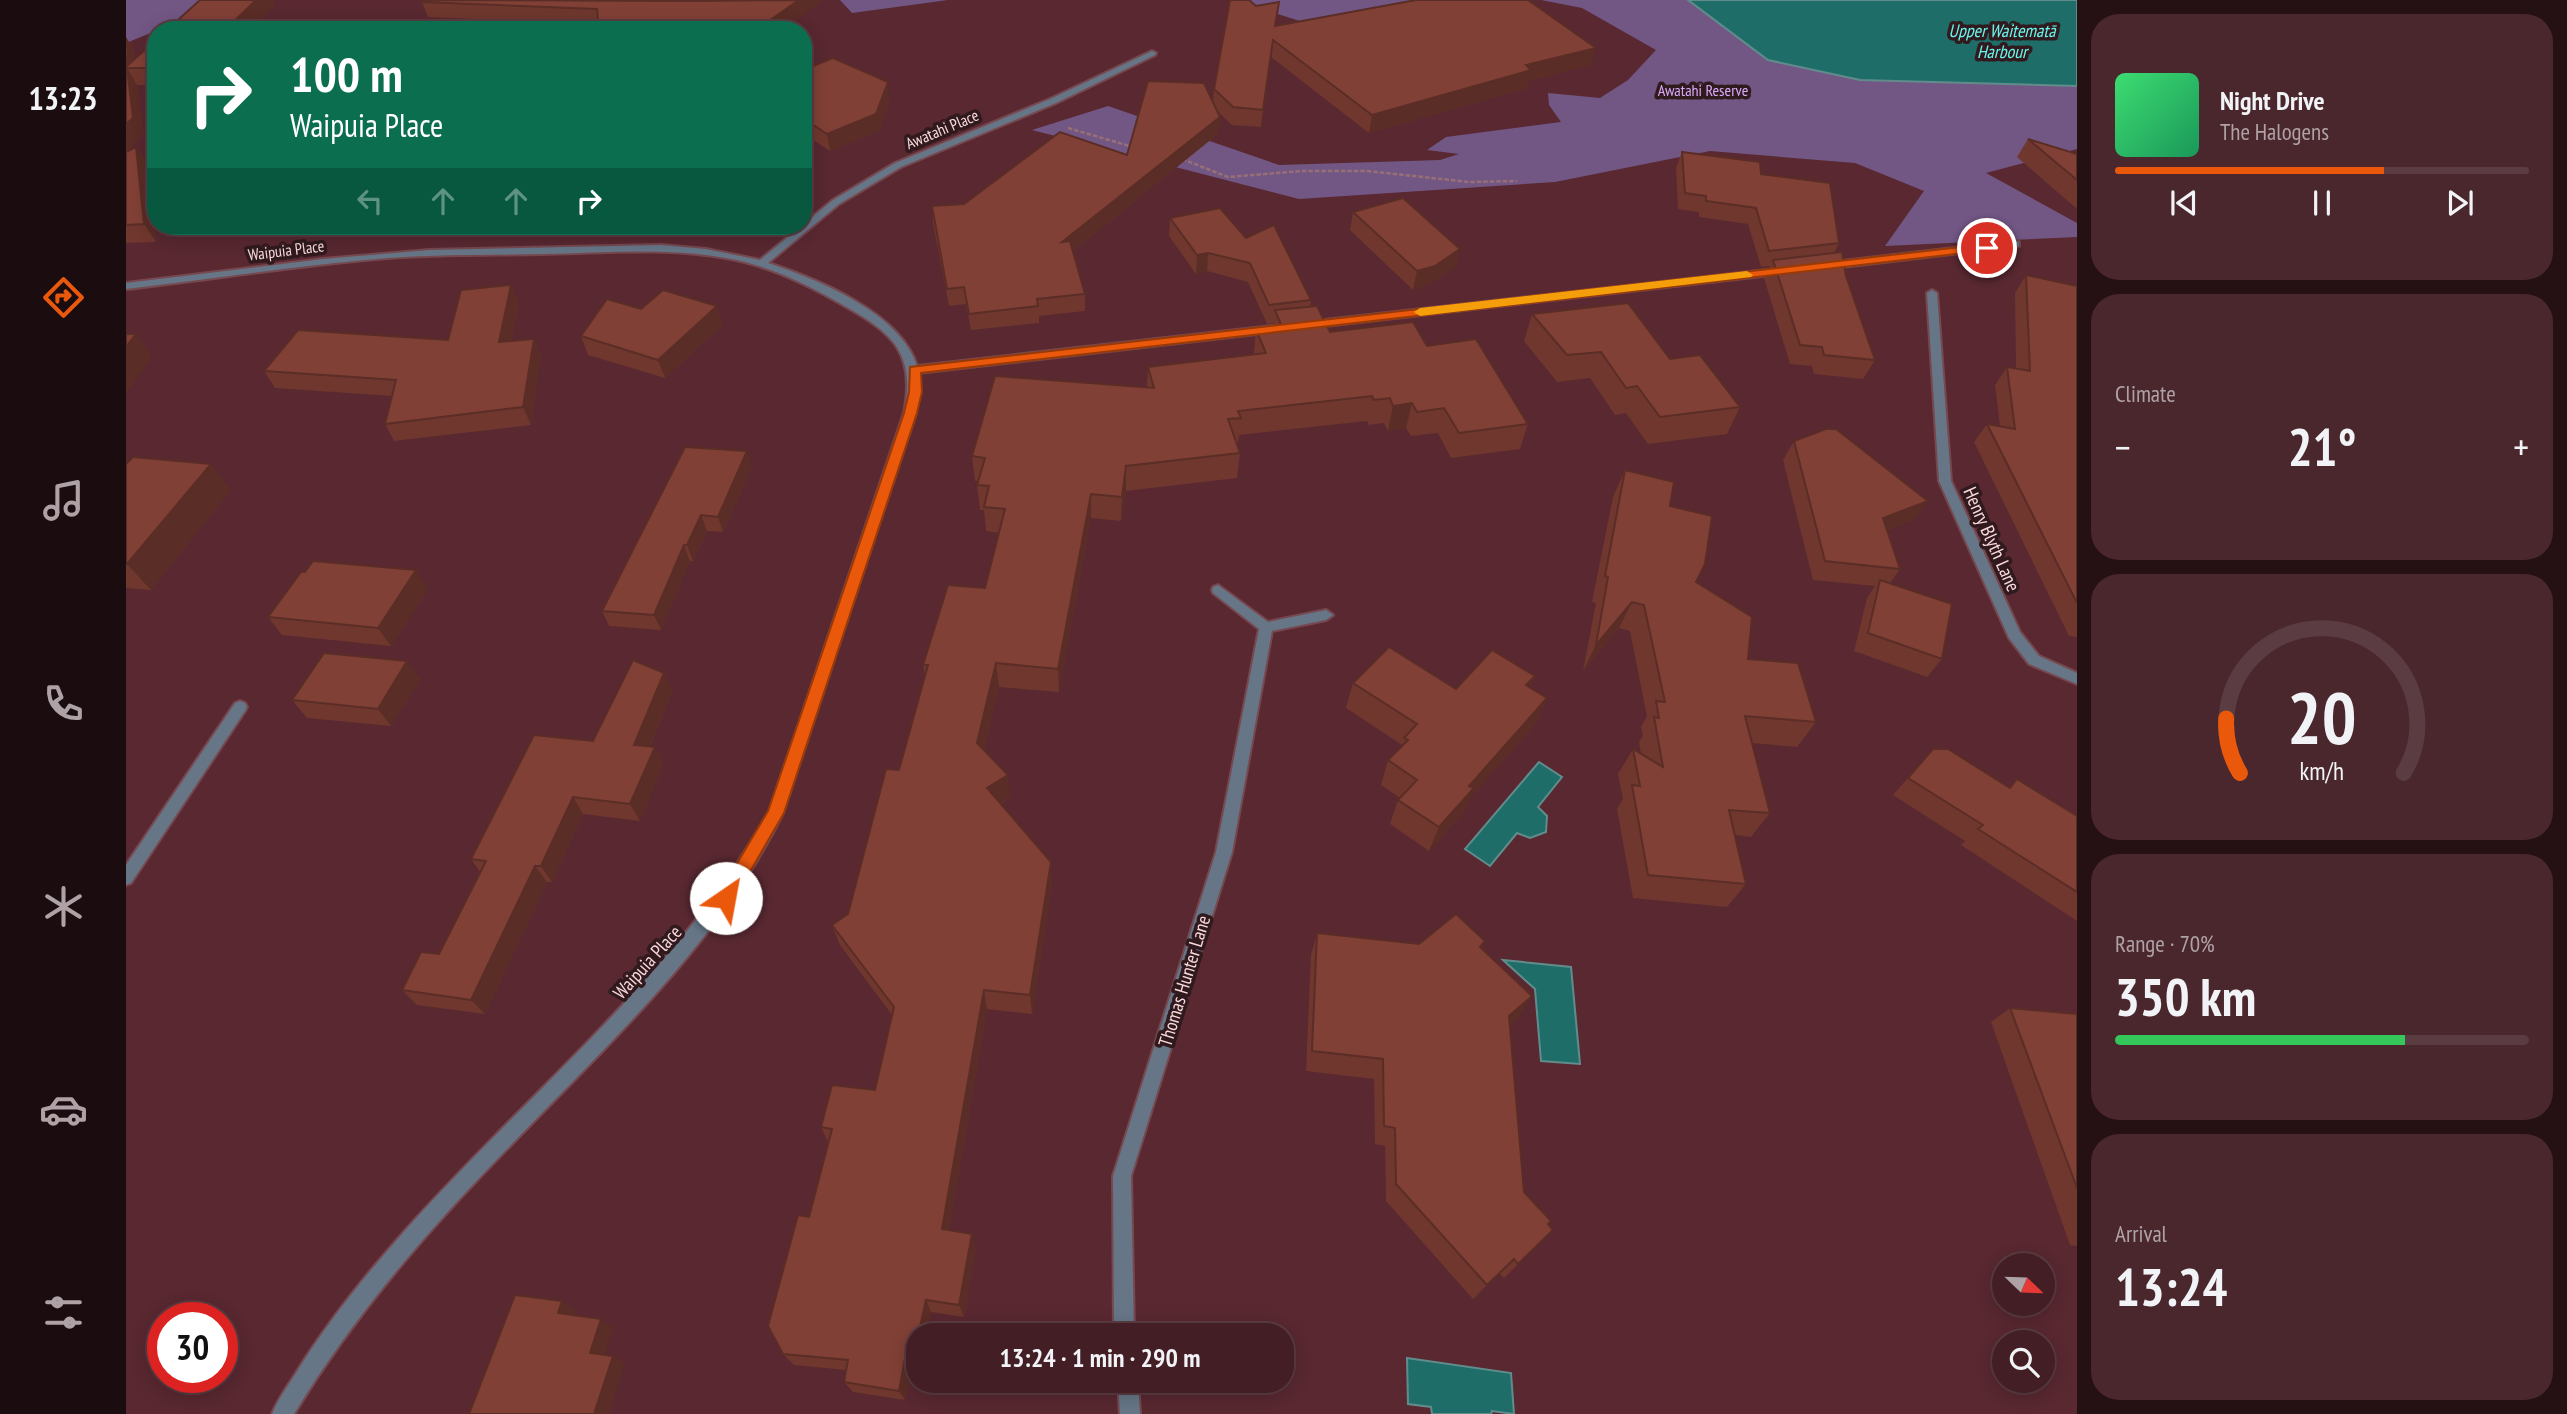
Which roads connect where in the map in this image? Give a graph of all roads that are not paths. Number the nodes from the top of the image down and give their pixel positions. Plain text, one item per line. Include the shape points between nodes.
1 (1152, 53) dead end
2 (812, 222) edge
3 (796, 235) edge
4 (2015, 244) dead end
5 (762, 263) junction
6 (1809, 268) edge
7 (1795, 269) edge
8 (126, 286) edge
9 (1932, 293) dead end
10 (1296, 326) edge
11 (1283, 328) edge
12 (915, 370) junction
13 (1218, 590) dead end
14 (1326, 615) dead end
15 (1266, 627) junction
16 (2077, 679) edge
17 (240, 707) dead end
18 (126, 878) edge
19 (1124, 1323) edge
20 (1129, 1393) edge
21 (282, 1414) edge
22 (1130, 1414) edge

1 - 2 street, Awatahi Place via 1053,101 898,165
3 - 5 street, Awatahi Place
4 - 6 street
5 - 8 street, Waipuia Place via 669,248 391,255
5 - 12 street, Waipuia Place via 875,318 908,354
7 - 10 street
9 - 16 street, Henry Blyth Lane via 1945,481 2014,634 2034,660
11 - 12 street
12 - 21 street, Waipuia Place via 916,392 903,434 776,813 754,854 718,908 652,987 408,1239 314,1358
13 - 15 street
14 - 15 street
15 - 19 street, Thomas Hunter Lane via 1224,852 1122,1176
17 - 18 street
20 - 22 street

